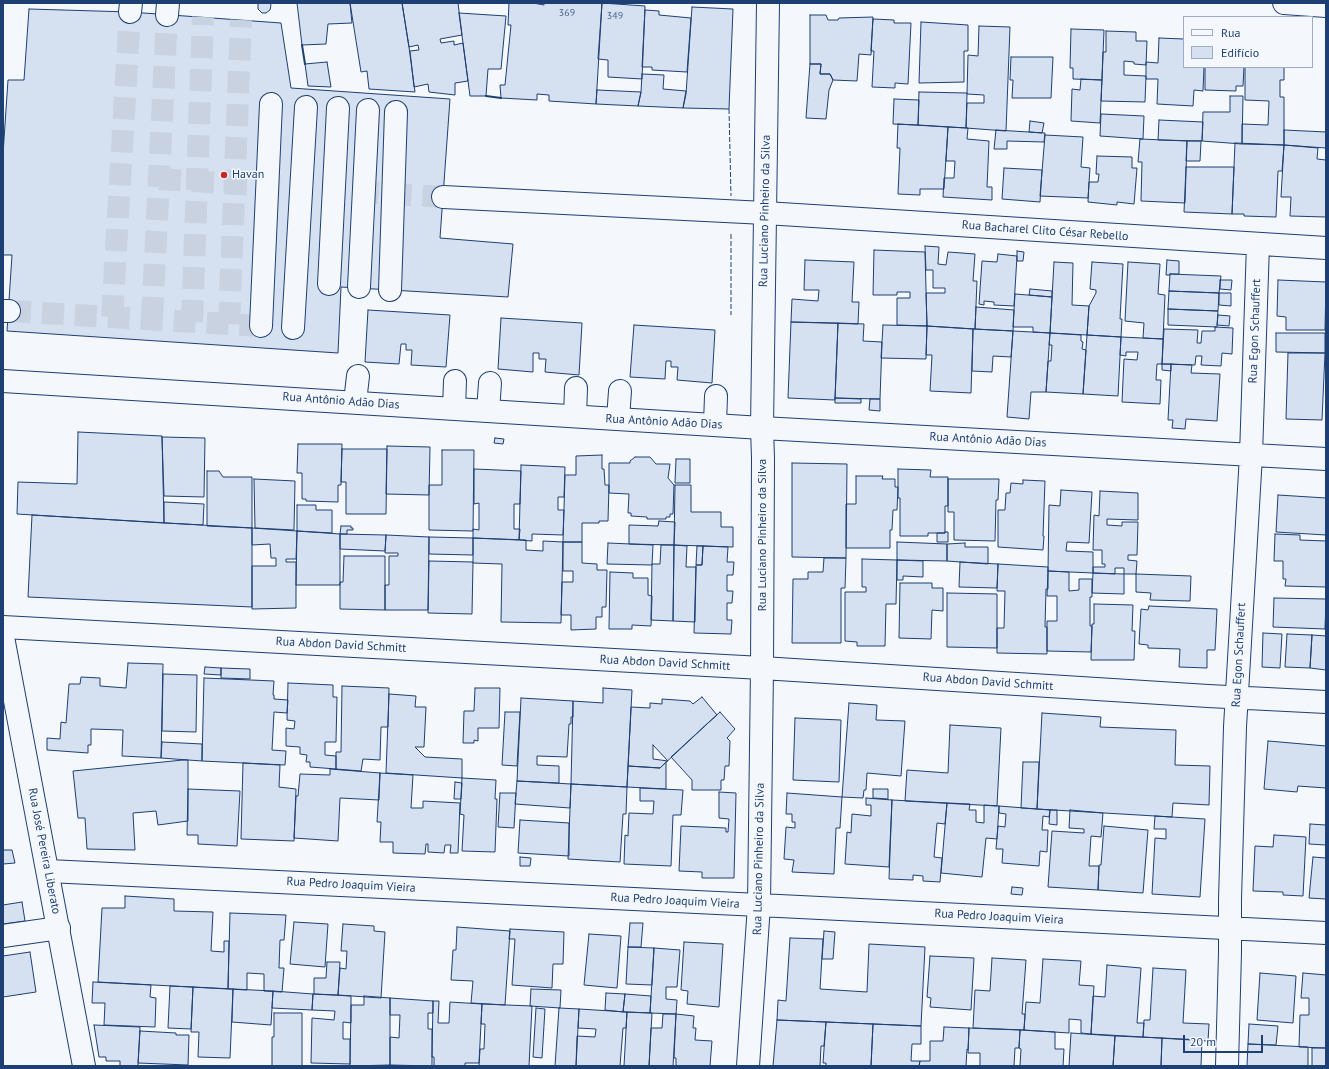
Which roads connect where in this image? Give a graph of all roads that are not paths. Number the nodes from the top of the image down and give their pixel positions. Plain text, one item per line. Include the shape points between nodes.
1 (768, 3) edge
2 (1284, 3) edge
3 (1326, 6) edge
4 (271, 104) dead end
5 (306, 107) dead end
6 (338, 108) dead end
7 (368, 110) dead end
8 (396, 112) dead end
9 (443, 197) tunnel mouth
10 (765, 213) junction
11 (1258, 244) junction
12 (1326, 248) edge
13 (329, 284) dead end
14 (359, 287) dead end
15 (390, 290) dead end
16 (260, 326) dead end
17 (293, 328) dead end
18 (358, 376) dead end
19 (3, 381) edge
20 (455, 381) dead end
21 (490, 383) dead end
22 (576, 388) dead end
23 (620, 391) dead end
24 (716, 396) dead end
25 (356, 402) junction
26 (454, 408) junction
27 (488, 411) junction
28 (574, 416) junction
29 (618, 419) junction
30 (715, 424) junction
31 (762, 428) junction
32 (1250, 455) junction
33 (1326, 459) edge
34 (3, 627) edge
35 (3, 637) edge
36 (762, 668) junction
37 (1236, 697) junction
38 (1326, 702) edge
39 (48, 871) junction
40 (759, 905) junction
41 (59, 928) junction
42 (1230, 928) junction
43 (1326, 933) edge
44 (3, 936) edge
45 (84, 1066) edge
46 (748, 1066) edge
47 (1227, 1066) edge

1 - 10 street, Rua Luciano Pinheiro da Silva
2 - 3 street
4 - 16 street
5 - 17 street
6 - 13 street
7 - 14 street
8 - 15 street
9 - 10 street, Rua Bacharel Clito César Rebello
10 - 11 street, Rua Bacharel Clito César Rebello
10 - 31 street, Rua Luciano Pinheiro da Silva
11 - 12 street, Rua Bacharel Clito César Rebello
11 - 32 street, Rua Egon Schauffert
18 - 25 street
19 - 25 street, Rua Antônio Adão Dias
20 - 26 street
21 - 27 street
22 - 28 street
23 - 29 street
24 - 30 street
25 - 26 street, Rua Antônio Adão Dias
26 - 27 street, Rua Antônio Adão Dias
27 - 28 street, Rua Antônio Adão Dias
28 - 29 street, Rua Antônio Adão Dias
29 - 30 street, Rua Antônio Adão Dias
30 - 31 street, Rua Antônio Adão Dias
31 - 32 street, Rua Antônio Adão Dias
31 - 36 street, Rua Luciano Pinheiro da Silva
32 - 33 street, Rua Antônio Adão Dias
32 - 37 street, Rua Egon Schauffert
34 - 36 street, Rua Abdon David Schmitt
35 - 39 street, Rua José Pereira Liberato
36 - 37 street, Rua Abdon David Schmitt
36 - 40 street, Rua Luciano Pinheiro da Silva
37 - 38 street, Rua Abdon David Schmitt
37 - 42 street, Rua Egon Schauffert
39 - 40 street, Rua Pedro Joaquim Vieira
39 - 41 street, Rua José Pereira Liberato
40 - 42 street, Rua Pedro Joaquim Vieira
40 - 46 street, Rua Luciano Pinheiro da Silva
41 - 44 street
41 - 45 street, Rua José Pereira Liberato
42 - 43 street, Rua Pedro Joaquim Vieira
42 - 47 street, Rua Egon Schauffert

